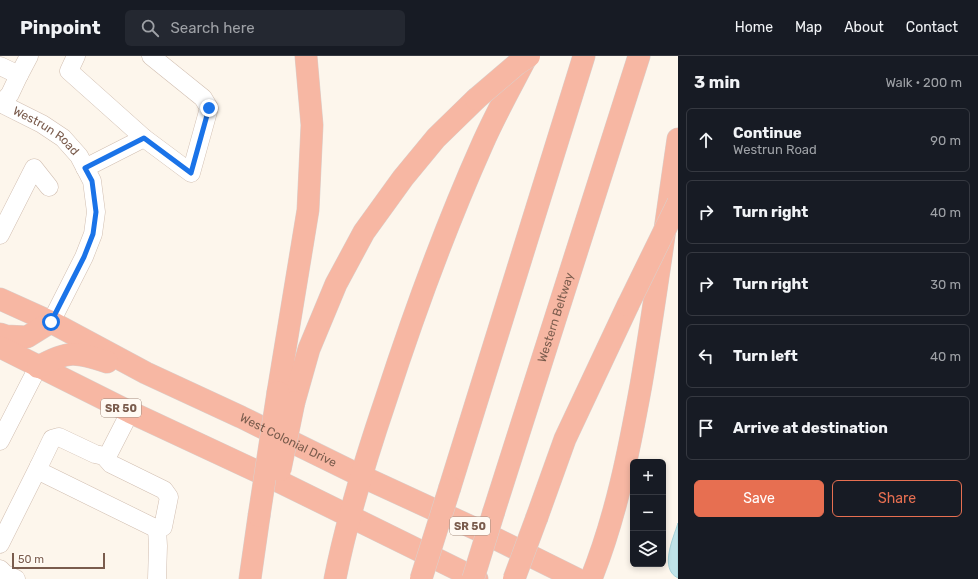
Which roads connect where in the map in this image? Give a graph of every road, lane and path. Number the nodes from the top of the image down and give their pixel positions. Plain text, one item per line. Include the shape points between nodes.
1 (28, 56) edge
2 (76, 56) edge
3 (151, 56) edge
4 (306, 56) edge
5 (528, 56) edge
6 (584, 56) edge
7 (639, 56) edge
8 (0, 66) edge
9 (19, 75) junction
10 (0, 103) edge
11 (144, 138) junction
12 (678, 139) edge
13 (85, 168) junction
14 (49, 187) dead end
15 (678, 203) edge
16 (678, 217) edge
17 (0, 235) edge
18 (0, 299) edge
19 (628, 305) junction
20 (51, 322) junction
21 (0, 334) edge
22 (0, 348) edge
23 (38, 367) junction
24 (146, 373) junction
25 (286, 397) junction
26 (130, 412) junction
27 (0, 441) edge
28 (104, 456) junction
29 (39, 466) junction
30 (361, 476) junction
31 (349, 516) junction
32 (264, 519) junction
33 (157, 529) junction
34 (0, 544) edge
35 (0, 569) edge
36 (16, 579) edge
37 (157, 579) edge
38 (250, 579) edge
39 (257, 579) edge
40 (335, 579) edge
41 (421, 579) edge
42 (473, 579) edge
43 (477, 579) edge
44 (514, 579) edge
45 (577, 579) edge
46 (591, 579) edge

1 - 9 street
2 - 11 street via 69,71
3 - 11 street via 203,98 209,108 191,173
4 - 25 highway via 312,125 308,210
5 - 25 highway, bridge via 476,99 436,138 364,232 336,284
5 - 30 highway via 483,143 442,239 410,324
6 - 41 highway, bridge
7 - 42 highway, Western Beltway, bridge
8 - 9 street
9 - 10 street via 10,94
10 - 13 street, Westrun Road via 42,124 63,138 79,156
11 - 13 street
12 - 46 highway via 632,432 618,498
13 - 20 street, Westrun Road via 92,181 96,212 93,234
14 - 17 street via 34,168
15 - 19 highway, bridge
16 - 19 highway, bridge
18 - 20 highway, West Colonial Drive / SR 50
19 - 44 highway, bridge via 565,439
20 - 21 highway via 27,337
20 - 24 highway, West Colonial Drive / SR 50
22 - 23 highway, SR 50
23 - 24 highway via 61,356 82,354
23 - 26 highway, SR 50
23 - 27 street
24 - 30 highway, West Colonial Drive / SR 50
25 - 32 highway, bridge
26 - 28 street via 109,453
26 - 31 highway, SR 50
28 - 29 street via 59,438 52,439
28 - 33 street via 111,464 164,490 169,497 168,505 163,527
29 - 33 street via 43,473
29 - 34 street
30 - 31 highway
30 - 45 highway, West Colonial Drive / SR 50
31 - 40 highway
31 - 43 highway, SR 50
32 - 38 highway
32 - 39 highway
33 - 37 street
35 - 36 street

